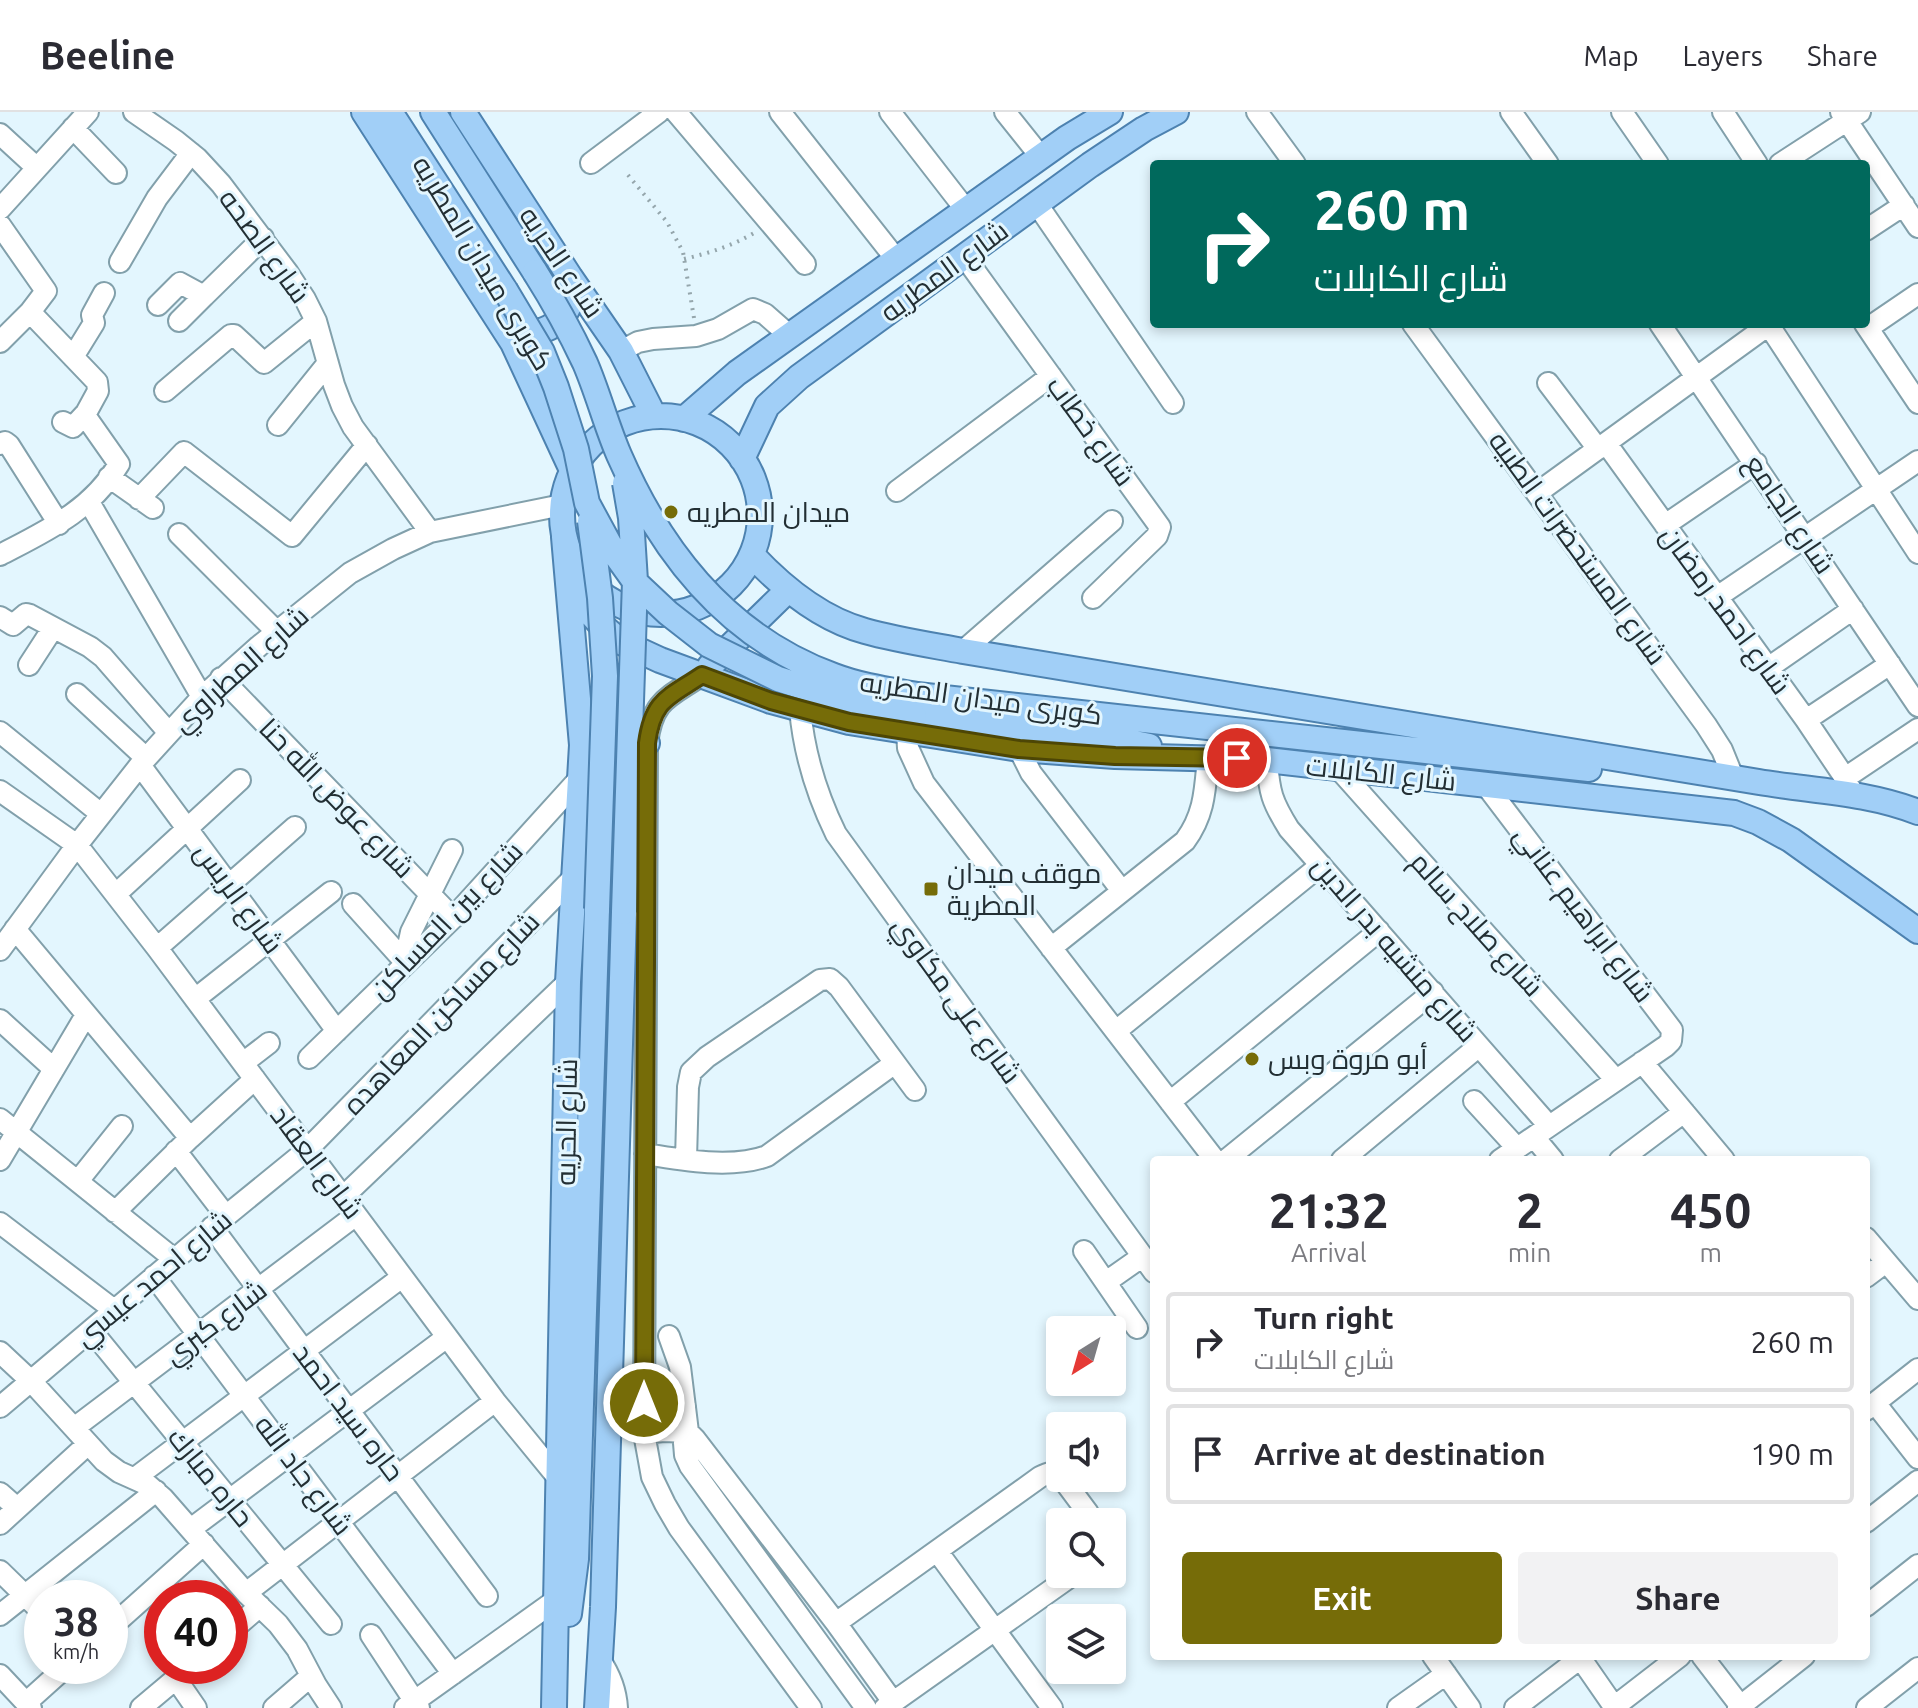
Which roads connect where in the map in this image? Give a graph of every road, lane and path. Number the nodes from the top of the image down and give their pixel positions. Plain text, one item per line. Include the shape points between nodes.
1 (88, 112) edge
2 (134, 112) edge
3 (364, 112) edge
4 (390, 112) edge
5 (433, 112) edge
6 (463, 112) edge
7 (659, 112) edge
8 (676, 112) edge
9 (780, 112) edge
10 (890, 112) edge
11 (1005, 112) edge
12 (1176, 112) edge
13 (1257, 112) edge
14 (1511, 112) edge
15 (1622, 112) edge
16 (1723, 112) edge
17 (1106, 113) edge
18 (1849, 115) edge
19 (73, 128) junction
20 (0, 134) edge
21 (191, 153) junction
22 (1041, 157) junction
23 (1292, 160) edge
24 (1545, 160) edge
25 (1655, 160) edge
26 (1754, 160) edge
27 (1786, 160) edge
28 (591, 163) dead end
29 (37, 168) junction
30 (116, 173) dead end
31 (628, 175) dead end
32 (1037, 204) junction
33 (1904, 205) junction
34 (0, 209) edge
35 (966, 210) junction
36 (770, 223) junction
37 (0, 225) edge
38 (1870, 227) edge
39 (1918, 227) edge
40 (263, 238) junction
41 (964, 256) junction
42 (684, 259) junction
43 (896, 259) junction
44 (120, 262) dead end
45 (805, 264) dead end
46 (570, 277) junction
47 (104, 293) dead end
48 (1918, 294) edge
49 (204, 296) junction
50 (158, 305) dead end
51 (30, 312) junction
52 (498, 319) junction
53 (179, 321) dead end
54 (316, 321) junction
55 (1870, 324) edge
56 (1416, 328) edge
57 (1663, 328) edge
58 (1764, 328) edge
59 (1772, 328) edge
60 (1867, 328) edge
61 (696, 336) junction
62 (783, 341) junction
63 (0, 342) edge
64 (621, 351) junction
65 (73, 357) junction
66 (328, 363) junction
67 (1051, 376) junction
68 (799, 377) junction
69 (1697, 377) junction
70 (1548, 383) dead end
71 (165, 391) dead end
72 (1918, 402) edge
73 (1173, 403) dead end
74 (86, 413) junction
75 (654, 416) junction
76 (684, 419) junction
77 (63, 422) dead end
78 (278, 425) dead end
79 (0, 444) edge
80 (367, 445) junction
81 (1602, 446) junction
82 (619, 456) junction
83 (742, 459) junction
84 (1918, 461) edge
85 (1756, 463) junction
86 (572, 470) junction
87 (109, 477) junction
88 (1876, 489) junction
89 (897, 491) dead end
90 (1537, 493) junction
91 (89, 502) junction
92 (587, 503) junction
93 (562, 505) junction
94 (1112, 521) dead end
95 (59, 524) junction
96 (1665, 525) junction
97 (430, 532) junction
98 (179, 534) dead end
99 (564, 537) junction
100 (1805, 537) junction
101 (1918, 553) edge
102 (0, 555) edge
103 (752, 555) junction
104 (579, 571) junction
105 (788, 590) junction
106 (1717, 597) junction
107 (1093, 598) dead end
108 (1853, 609) junction
109 (0, 617) edge
110 (53, 628) junction
111 (277, 632) junction
112 (963, 651) junction
113 (1890, 664) junction
114 (29, 665) dead end
115 (1768, 668) junction
116 (702, 675) junction
117 (221, 678) junction
118 (77, 694) dead end
119 (202, 697) junction
120 (1918, 706) edge
121 (800, 709) junction
122 (913, 714) junction
123 (1806, 720) junction
124 (1918, 729) edge
125 (0, 732) edge
126 (169, 733) junction
127 (647, 743) junction
128 (582, 745) junction
129 (1019, 749) junction
130 (1196, 757) junction
131 (1267, 760) junction
132 (143, 762) junction
133 (1338, 768) junction
134 (1691, 770) junction
135 (1733, 777) junction
136 (579, 779) junction
137 (240, 780) dead end
138 (1485, 784) junction
139 (1849, 786) junction
140 (0, 791) edge
141 (1918, 812) edge
142 (101, 814) junction
143 (295, 827) dead end
144 (187, 828) junction
145 (77, 845) junction
146 (452, 850) dead end
147 (1321, 865) junction
148 (576, 875) junction
149 (229, 884) junction
150 (1122, 891) junction
151 (331, 892) dead end
152 (116, 894) junction
153 (430, 894) junction
154 (353, 904) dead end
155 (453, 918) junction
156 (15, 929) junction
157 (1379, 931) junction
158 (1918, 931) edge
159 (270, 940) junction
160 (157, 948) junction
161 (1051, 948) junction
162 (0, 950) edge
163 (408, 962) junction
164 (568, 982) junction
165 (1433, 992) junction
166 (195, 999) junction
167 (86, 1015) junction
168 (0, 1020) edge
169 (337, 1031) junction
170 (1116, 1031) junction
171 (269, 1043) dead end
172 (1479, 1046) junction
173 (309, 1058) dead end
174 (1642, 1062) junction
175 (895, 1063) junction
176 (54, 1069) junction
177 (249, 1071) junction
178 (1616, 1080) junction
179 (915, 1090) dead end
180 (1474, 1101) dead end
181 (1170, 1102) junction
182 (1684, 1112) junction
183 (0, 1119) edge
184 (122, 1126) dead end
185 (16, 1132) junction
186 (1525, 1143) edge
187 (183, 1144) junction
188 (307, 1150) junction
189 (645, 1154) junction
190 (1212, 1156) edge
191 (1231, 1156) edge
192 (1347, 1156) edge
193 (1546, 1156) edge
194 (1625, 1156) edge
195 (1721, 1156) edge
196 (686, 1159) junction
197 (0, 1160) edge
198 (78, 1181) junction
199 (343, 1197) junction
200 (115, 1212) junction
201 (356, 1215) junction
202 (219, 1222) junction
203 (0, 1223) edge
204 (1870, 1243) edge
205 (1084, 1251) dead end
206 (174, 1259) junction
207 (1886, 1262) junction
208 (1148, 1264) edge
209 (1870, 1274) edge
210 (154, 1276) junction
211 (402, 1277) junction
212 (1106, 1282) junction
213 (258, 1290) junction
214 (1918, 1299) edge
215 (114, 1310) junction
216 (1137, 1328) dead end
217 (91, 1330) junction
218 (198, 1335) junction
219 (669, 1336) dead end
220 (447, 1337) junction
221 (304, 1351) junction
222 (0, 1352) edge
223 (1918, 1369) edge
224 (31, 1381) junction
225 (134, 1383) junction
226 (244, 1396) junction
227 (495, 1401) junction
228 (644, 1403) junction
229 (685, 1406) junction
230 (1871, 1406) edge
231 (0, 1407) edge
232 (349, 1411) junction
233 (688, 1432) junction
234 (644, 1433) junction
235 (81, 1436) junction
236 (182, 1442) junction
237 (289, 1456) junction
238 (1918, 1458) edge
239 (1046, 1474) edge
240 (398, 1476) junction
241 (135, 1478) junction
242 (558, 1478) junction
243 (1918, 1481) edge
244 (156, 1491) junction
245 (0, 1493) edge
246 (230, 1500) junction
247 (17, 1508) junction
248 (1870, 1519) edge
249 (338, 1522) junction
250 (0, 1524) edge
251 (198, 1536) junction
252 (937, 1551) junction
253 (283, 1565) junction
254 (1918, 1565) edge
255 (0, 1571) edge
256 (44, 1580) edge
257 (1054, 1588) edge
258 (24, 1594) edge
259 (24, 1596) edge
260 (487, 1596) dead end
261 (253, 1600) junction
262 (556, 1600) junction
263 (1870, 1603) edge
264 (248, 1607) edge
265 (128, 1609) edge
266 (0, 1615) edge
267 (836, 1623) junction
268 (331, 1624) dead end
269 (995, 1630) junction
270 (371, 1635) dead end
271 (600, 1660) junction
272 (1436, 1660) edge
273 (1577, 1660) edge
274 (1583, 1660) edge
275 (1675, 1660) edge
276 (1705, 1660) edge
277 (1799, 1660) edge
278 (1918, 1668) edge
279 (453, 1674) junction
280 (1446, 1674) junction
281 (0, 1675) edge
282 (311, 1676) junction
283 (49, 1684) edge
284 (169, 1684) edge
285 (187, 1684) edge
286 (1466, 1702) edge
287 (29, 1705) edge
288 (889, 1705) edge
289 (413, 1706) edge
290 (1740, 1707) edge
291 (141, 1708) edge
292 (196, 1708) edge
293 (274, 1708) edge
294 (331, 1708) edge
295 (556, 1708) edge
296 (597, 1708) edge
297 (617, 1708) edge
298 (811, 1708) edge
299 (866, 1708) edge
300 (1052, 1708) edge
301 (1398, 1708) edge
302 (1444, 1708) edge
303 (1515, 1708) edge
304 (1614, 1708) edge
305 (1867, 1708) edge

1 - 19 street
2 - 21 street, شارع الصحه
3 - 52 main road
4 - 92 main road, كوبرى ميدان المطريه, bridge via 542,352 576,449
5 - 82 main road, كوبرى ميدان المطريه, bridge via 560,310
6 - 46 main road, شارع الحريه
7 - 28 street
8 - 36 street
9 - 43 street
10 - 35 street
11 - 22 street
12 - 32 main road, شارع المطريه
13 - 23 street
14 - 24 street
15 - 25 street
16 - 26 street
17 - 22 main road, شارع المطريه
18 - 27 street
18 - 33 street
19 - 29 street
19 - 30 street
20 - 29 street
21 - 40 street, شارع الصحه
21 - 44 street
22 - 35 main road, شارع المطريه
29 - 34 street
31 - 42 path via 667,222
32 - 41 main road, شارع المطريه
32 - 73 street
33 - 38 street
33 - 39 street
35 - 43 main road, شارع المطريه
36 - 42 path via 743,240
36 - 45 street
37 - 51 street via 46,291
40 - 49 street
40 - 54 street, شارع الصحه
41 - 67 street, شارع خطاب
41 - 68 main road, شارع المطريه
42 - 61 path
43 - 62 main road, شارع المطريه
46 - 52 main road via 570,304 553,326 524,333
46 - 64 main road, شارع الحريه
47 - 65 street via 92,315 94,323
48 - 55 street
49 - 50 street via 180,283
49 - 53 street
51 - 63 street
51 - 65 street
52 - 86 main road
54 - 66 street, شارع الصحه
54 - 71 street via 264,363 231,335
56 - 90 street, شارع المستحضرات الطبيه
57 - 69 street, شارع الجامع
58 - 69 street
59 - 88 street
60 - 72 street
61 - 62 street via 753,309 765,314
61 - 64 street via 653,339
62 - 68 main road via 776,360 779,367
62 - 76 main road, شارع المطريه
64 - 75 main road, شارع الحريه
65 - 74 street via 99,387
66 - 78 street
66 - 80 street, شارع الصحه via 342,406
67 - 89 street
67 - 107 street, شارع خطاب via 1160,527
68 - 83 main road, شارع المطريه via 767,406
69 - 81 street
69 - 85 street, شارع الجامع
70 - 81 street, شارع احمد رمضان
74 - 77 street via 73,427
74 - 87 street via 118,461
75 - 76 main road
75 - 86 main road via 626,422 600,436
76 - 83 main road via 716,434
79 - 95 street via 9,445
80 - 87 street via 292,536 184,452 146,504
80 - 97 street, شارع الصحه
81 - 90 street
81 - 96 street, شارع احمد رمضان
82 - 122 main road, كوبرى ميدان المطريه, bridge via 656,529 728,615 794,658 872,687
82 - 271 main road, bridge via 631,518 635,581
83 - 103 main road via 759,506
84 - 88 street
85 - 96 street
85 - 100 street, شارع الجامع
86 - 93 main road
87 - 91 street
88 - 100 street
88 - 101 street
90 - 135 street, شارع المستحضرات الطبيه via 1706,725
91 - 95 street
91 - 119 street
92 - 122 main road, كوبرى ميدان المطريه, bridge via 636,583 709,645 778,679 866,707
92 - 295 main road, bridge via 605,676 576,1559
93 - 97 street, شارع المطراوي
93 - 99 main road
94 - 112 street
95 - 102 street
96 - 106 street, شارع احمد رمضان
97 - 111 street, شارع المطراوي via 350,573
98 - 111 street
99 - 104 main road
99 - 128 main road, شارع الحريه
100 - 106 street
100 - 108 street, شارع الجامع
103 - 104 main road via 722,593 678,613 646,613 615,603
103 - 105 main road, شارع الكابلات
104 - 116 main road, شارع الكابلات via 586,603 611,634 632,648
105 - 112 main road, شارع الكابلات via 863,631
105 - 116 main road
106 - 115 street, شارع احمد رمضان
108 - 113 street, شارع الجامع
108 - 115 street
109 - 110 street via 13,625 26,614
110 - 114 street
110 - 126 street via 103,657
111 - 117 street, شارع المطراوي
112 - 134 main road, شارع الكابلات
113 - 120 street, شارع الجامع
113 - 123 street
115 - 123 street, شارع احمد رمضان
116 - 121 main road, شارع الكابلات
116 - 127 street via 658,708
117 - 119 street, شارع المطراوي
117 - 153 street, شارع عوض الله حنا
118 - 132 street, شارع الريس
119 - 126 street, شارع المطراوي
121 - 122 main road, شارع الكابلات via 849,722
121 - 208 street, شارع على مكاوي via 809,766 836,834
122 - 129 main road, شارع الكابلات
122 - 130 main road, كوبرى ميدان المطريه via 1116,739
122 - 134 main road, كوبرى ميدان المطريه via 1592,769
122 - 161 street via 908,748 924,783
123 - 139 street, شارع احمد رمضان
124 - 139 street
125 - 142 street
126 - 132 street, شارع المطراوي
127 - 128 main road via 638,730 616,720 598,724
127 - 189 street
128 - 136 main road, شارع الحريه
129 - 130 main road, شارع الكابلات
129 - 150 street via 1031,773
130 - 131 main road, شارع الكابلات
130 - 150 street via 1203,803 1196,827
131 - 133 main road, شارع الكابلات
131 - 147 street, شارع منشيه بدر الدين via 1275,805
132 - 142 street, شارع المطراوي
132 - 144 street, شارع الريس
133 - 138 main road, شارع الكابلات
133 - 178 street, شارع صلاح سالم
134 - 135 main road, شارع الكابلات
135 - 139 main road, شارع الكابلات via 1810,790
136 - 148 main road, شارع الحريه
136 - 155 street, شارع بين المساكن
137 - 144 street
138 - 158 main road, شارع الكابلات via 1734,813 1791,840
138 - 174 street, شارع ابراهيم عناني via 1672,1030 1671,1041
139 - 141 main road, شارع الكابلات
140 - 145 street, شارع العقاد
142 - 145 street, شارع المطراوي
143 - 149 street
144 - 149 street, شارع الريس
144 - 152 street
145 - 152 street, شارع العقاد
145 - 156 street, شارع المطراوي
146 - 153 street
147 - 157 street, شارع منشيه بدر الدين
147 - 170 street
148 - 164 main road, شارع الحريه
148 - 188 street, شارع مساكن المعاهده
149 - 159 street, شارع الريس
149 - 160 street
150 - 161 street
151 - 159 street
152 - 160 street, شارع العقاد
153 - 155 street, شارع عوض الله حنا
153 - 163 street via 411,932
154 - 163 street
155 - 163 street, شارع بين المساكن
156 - 162 street, شارع المطراوي
156 - 167 street, حاره سيد احمد
157 - 165 street, شارع منشيه بدر الدين
157 - 181 street
159 - 166 street
159 - 169 street, شارع الريس
160 - 166 street, شارع العقاد
161 - 170 street
163 - 169 street, شارع بين المساكن
164 - 199 street
164 - 242 main road, شارع الحريه
165 - 172 street, شارع منشيه بدر الدين
165 - 191 street
166 - 177 street, شارع العقاد
167 - 176 street
167 - 187 street, حاره سيد احمد
168 - 176 street
169 - 173 street, شارع بين المساكن
170 - 181 street
171 - 177 street
172 - 186 street, شارع منشيه بدر الدين
172 - 192 street
174 - 178 street
174 - 182 street
175 - 179 street
175 - 196 street via 767,1156 739,1163
175 - 196 street via 839,987 830,979 820,980 691,1072
176 - 185 street
177 - 187 street
177 - 188 street, شارع العقاد
178 - 186 street
180 - 186 street
181 - 190 street
182 - 194 street
182 - 195 street
183 - 185 street
184 - 198 street
185 - 197 street
185 - 198 street
186 - 193 street
187 - 200 street
187 - 202 street, حاره سيد احمد
188 - 199 street, شارع العقاد
188 - 202 street, شارع احمد عيسي
189 - 196 street
189 - 228 street
198 - 200 street
199 - 201 street, شارع العقاد
200 - 206 street
201 - 211 street, شارع العقاد
201 - 213 street, شارع كبري
202 - 206 street, شارع احمد عيسي
202 - 213 street, حاره سيد احمد
203 - 215 street
204 - 207 street
205 - 212 street
206 - 210 street, شارع احمد عيسي
207 - 209 street
207 - 214 street
208 - 212 street
210 - 215 street, شارع احمد عيسي
210 - 218 street, شارع جاد الله
211 - 220 street, شارع العقاد
211 - 221 street
212 - 216 street
213 - 218 street, شارع كبري
213 - 221 street, حاره سيد احمد
215 - 217 street, شارع احمد عيسي
217 - 224 street, شارع احمد عيسي
217 - 225 street, حاره مبارك
218 - 225 street, شارع كبري
218 - 226 street, شارع جاد الله
219 - 229 street
220 - 227 street, شارع العقاد
220 - 232 street
221 - 226 street
221 - 232 street, حاره سيد احمد
222 - 224 street
223 - 230 street
224 - 231 street, شارع احمد عيسي
224 - 235 street
225 - 235 street, شارع كبري
225 - 236 street, حاره مبارك
226 - 236 street
226 - 237 street, شارع جاد الله
227 - 240 street
227 - 242 street, شارع العقاد
228 - 229 street
228 - 234 street
229 - 233 street
230 - 238 street
232 - 237 street
232 - 240 street, حاره سيد احمد
233 - 234 street
233 - 267 street
233 - 299 street via 684,1443 690,1466
234 - 298 street via 652,1477 679,1528
235 - 241 street via 104,1461
235 - 247 street, شارع كبري
236 - 241 street
236 - 246 street, حاره مبارك
237 - 246 street
237 - 249 street, شارع جاد الله
239 - 252 street
240 - 249 street
240 - 260 street, حاره سيد احمد
241 - 244 street
242 - 262 main road, شارع الحريه
243 - 248 street
244 - 251 street
244 - 256 street
245 - 247 street
246 - 251 street
246 - 253 street, حاره مبارك
247 - 250 street, شارع كبري
249 - 253 street
249 - 279 street, شارع جاد الله
251 - 261 street
251 - 265 street
252 - 267 street
252 - 269 street
253 - 261 street
253 - 268 street, حاره مبارك
254 - 263 street
255 - 258 street
257 - 269 street
259 - 266 street
261 - 264 street
261 - 282 street via 278,1624
262 - 279 street
262 - 295 main road, شارع الحريه
267 - 288 street
269 - 288 street
269 - 300 street
270 - 289 street
271 - 296 main road
271 - 297 street via 611,1678
272 - 280 street
273 - 303 street
274 - 304 street
275 - 304 street
276 - 290 street
277 - 290 street
278 - 305 street
279 - 289 street
280 - 286 street
280 - 301 street
281 - 287 street
282 - 293 street
282 - 294 street
283 - 287 street
284 - 291 street
285 - 292 street
286 - 302 street

